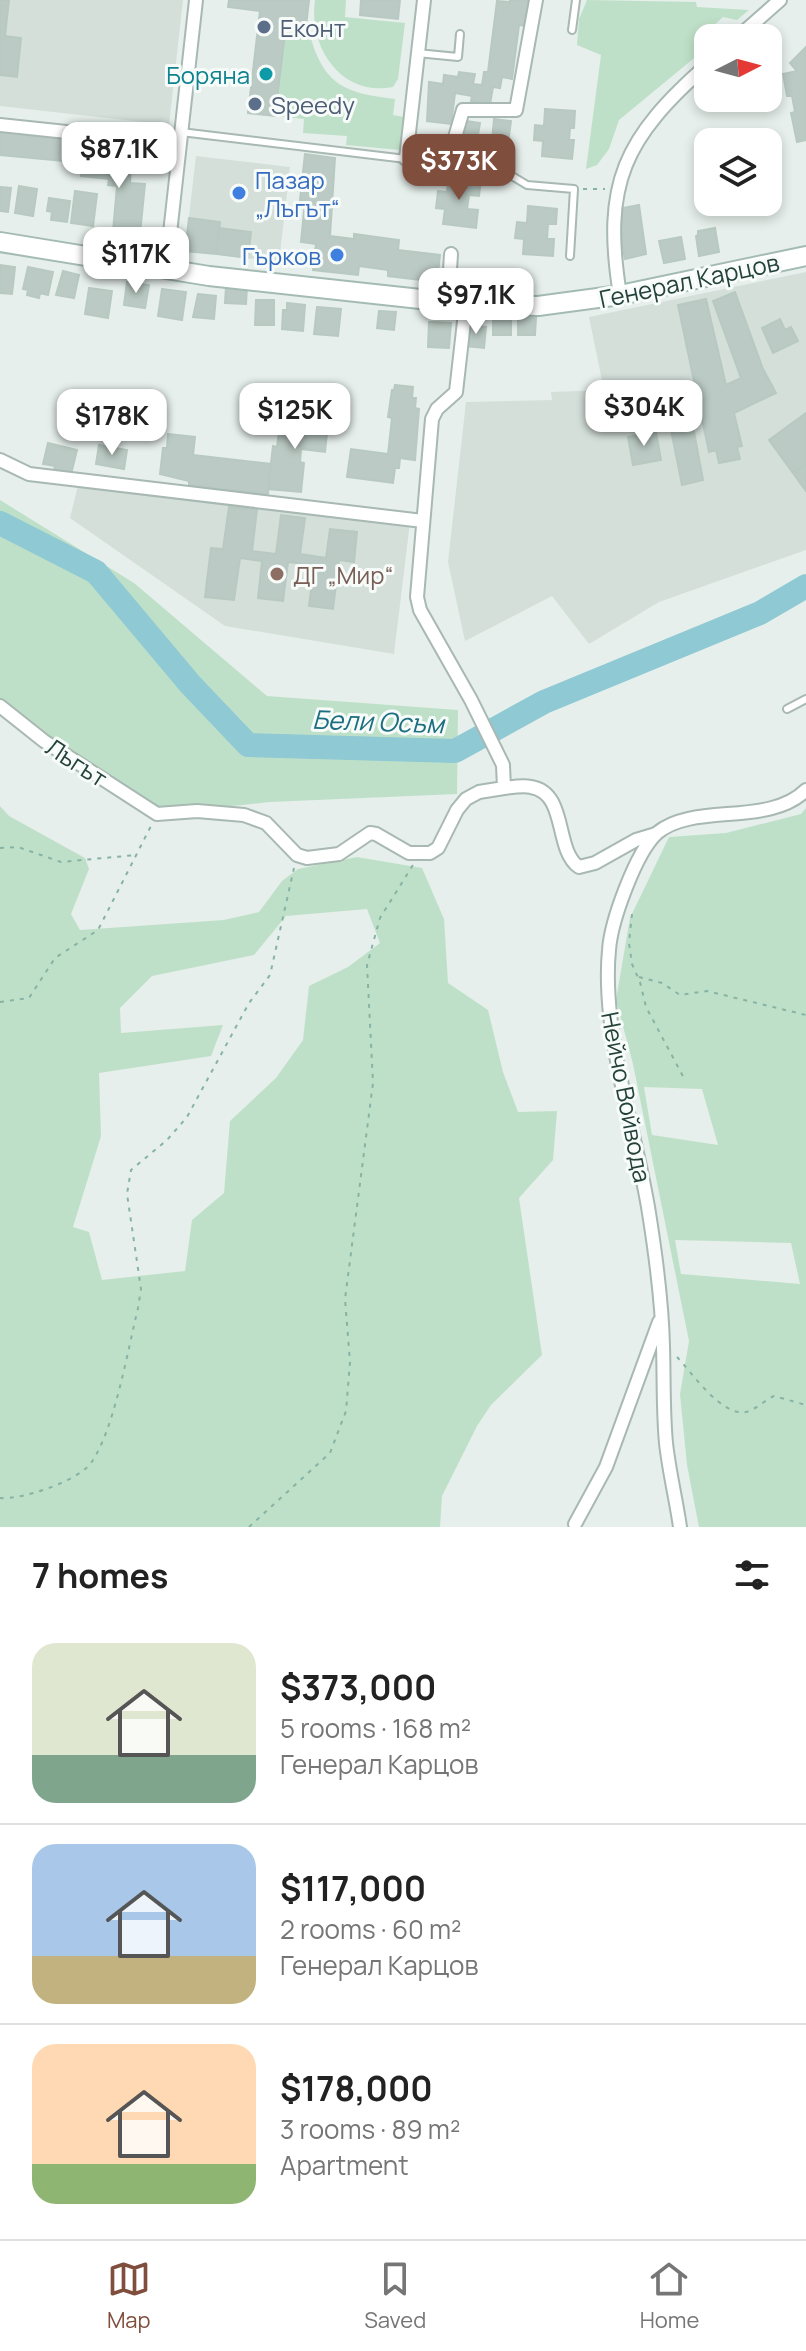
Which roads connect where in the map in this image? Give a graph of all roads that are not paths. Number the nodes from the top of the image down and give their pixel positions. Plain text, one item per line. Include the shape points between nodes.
1 (196, 0) edge
2 (424, 0) edge
3 (536, 0) edge
4 (576, 0) edge
5 (771, 0) edge
6 (780, 0) edge
7 (753, 24) edge
8 (572, 30) dead end
9 (460, 34) dead end
10 (417, 53) junction
11 (694, 78) edge
12 (0, 125) edge
13 (180, 138) junction
14 (406, 159) junction
15 (448, 161) junction
16 (492, 164) joint
17 (0, 242) edge
18 (451, 254) dead end
19 (570, 256) dead end
20 (806, 256) edge
21 (166, 269) junction
22 (620, 295) junction
23 (457, 303) junction
24 (0, 460) edge
25 (423, 521) junction
26 (806, 699) edge
27 (0, 706) edge
28 (787, 709) dead end
29 (504, 788) junction
30 (806, 790) edge
31 (656, 834) junction
32 (661, 1315) junction
33 (575, 1524) dead end
34 (680, 1527) edge

1 - 13 street
2 - 10 street
3 - 15 street via 516,110 463,110
4 - 8 lane
5 - 6 street
6 - 7 street
9 - 10 lane via 458,57
10 - 14 street
11 - 22 street via 649,123 616,189 613,242
12 - 13 street
13 - 14 lane
13 - 21 street
14 - 15 street
15 - 16 street
16 - 19 lane via 527,185 574,189
17 - 21 main road, Генерал Карцов
18 - 23 street
20 - 22 main road, Генерал Карцов
21 - 23 main road, Генерал Карцов
22 - 23 main road, Генерал Карцов via 538,306
23 - 25 street via 456,392 432,419
24 - 25 street via 42,476
25 - 29 street via 420,610 494,745 503,765
26 - 28 lane
27 - 29 street, Лъгът via 157,814 244,815 266,823 297,855 339,854 370,833 420,854 438,848 466,799
29 - 31 street via 542,791 562,827 568,856 579,867
30 - 31 street via 781,805 696,817
31 - 32 street, Нейчо Войвода via 617,911 609,949 608,1001 649,1212
32 - 33 street via 606,1467
32 - 34 street, Нейчо Войвода via 666,1446

